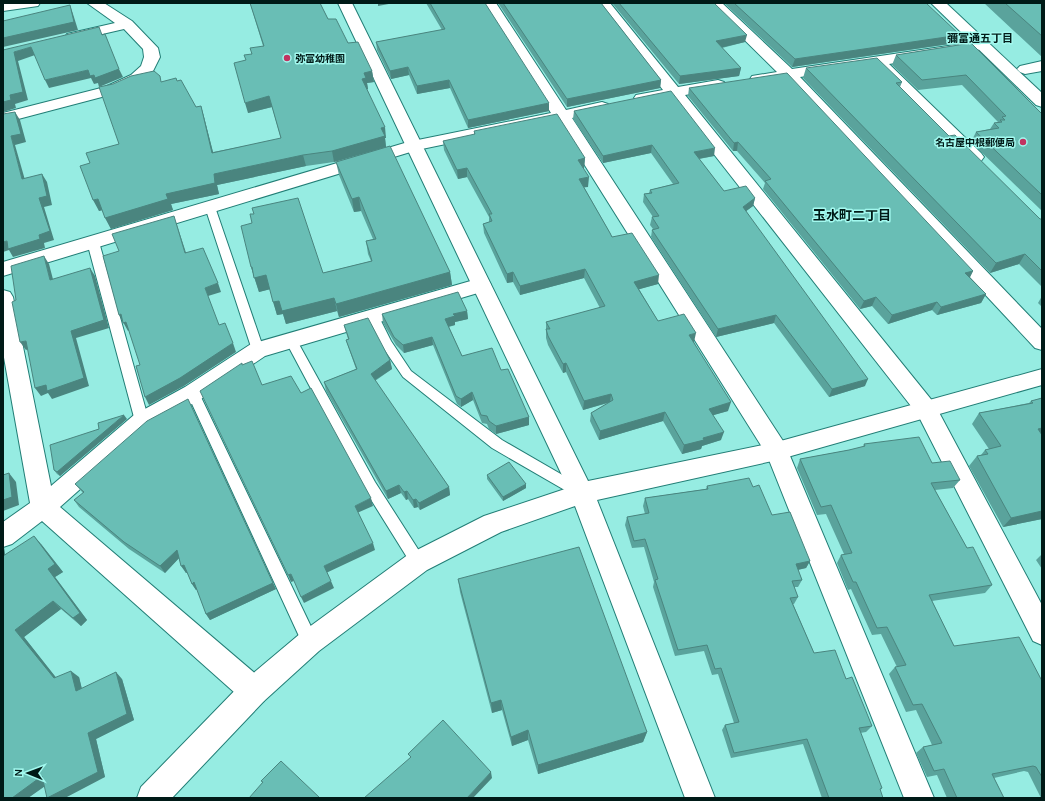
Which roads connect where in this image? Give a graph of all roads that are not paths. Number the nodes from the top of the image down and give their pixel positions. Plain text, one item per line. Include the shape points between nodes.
1 (33, 3) edge
2 (94, 3) edge
3 (345, 3) edge
4 (489, 3) edge
5 (603, 3) edge
6 (714, 3) edge
7 (938, 3) edge
8 (955, 3) edge
9 (3, 7) edge
10 (127, 24) junction
11 (57, 41) edge
12 (982, 45) junction
13 (878, 61) junction
14 (1042, 66) edge
15 (1025, 69) junction
16 (788, 74) junction
17 (1042, 85) edge
18 (673, 92) junction
19 (1042, 102) edge
20 (562, 115) junction
21 (3, 118) edge
22 (414, 146) junction
23 (985, 168) edge
24 (210, 207) junction
25 (93, 242) junction
26 (3, 269) edge
27 (481, 285) junction
28 (3, 297) edge
29 (373, 316) junction
30 (291, 340) junction
31 (1042, 342) edge
32 (258, 350) junction
33 (1042, 377) edge
34 (193, 393) junction
35 (926, 409) junction
36 (142, 421) junction
37 (777, 451) junction
38 (582, 493) junction
39 (43, 507) junction
40 (3, 536) edge
41 (418, 562) junction
42 (1042, 632) edge
43 (310, 642) junction
44 (254, 691) junction
45 (152, 798) edge
46 (700, 798) edge
47 (919, 798) edge

1 - 9 street
2 - 10 street
3 - 22 street
4 - 20 street
5 - 18 street
6 - 16 street
7 - 12 street
8 - 15 street
10 - 11 street
10 - 21 street via 150,48 152,57 148,68 137,78 110,90
12 - 13 street
12 - 19 street
13 - 16 street
13 - 23 street
14 - 15 street
15 - 17 street
16 - 18 street
16 - 31 street
18 - 20 street
18 - 35 street
20 - 22 street
20 - 37 street
22 - 24 street
22 - 27 street
24 - 25 street
24 - 32 lane
25 - 26 street
25 - 36 lane
27 - 29 street
27 - 38 street
28 - 39 street
29 - 30 street
29 - 38 lane via 386,343 407,374 497,444
30 - 32 street
30 - 41 lane via 370,486
32 - 34 street
33 - 35 street
34 - 36 street
34 - 43 lane
35 - 37 street
35 - 42 street
36 - 39 street
37 - 38 street
37 - 47 street
38 - 41 street via 493,524
38 - 46 street
39 - 40 street
39 - 44 street
41 - 43 street
43 - 44 street
44 - 45 street

